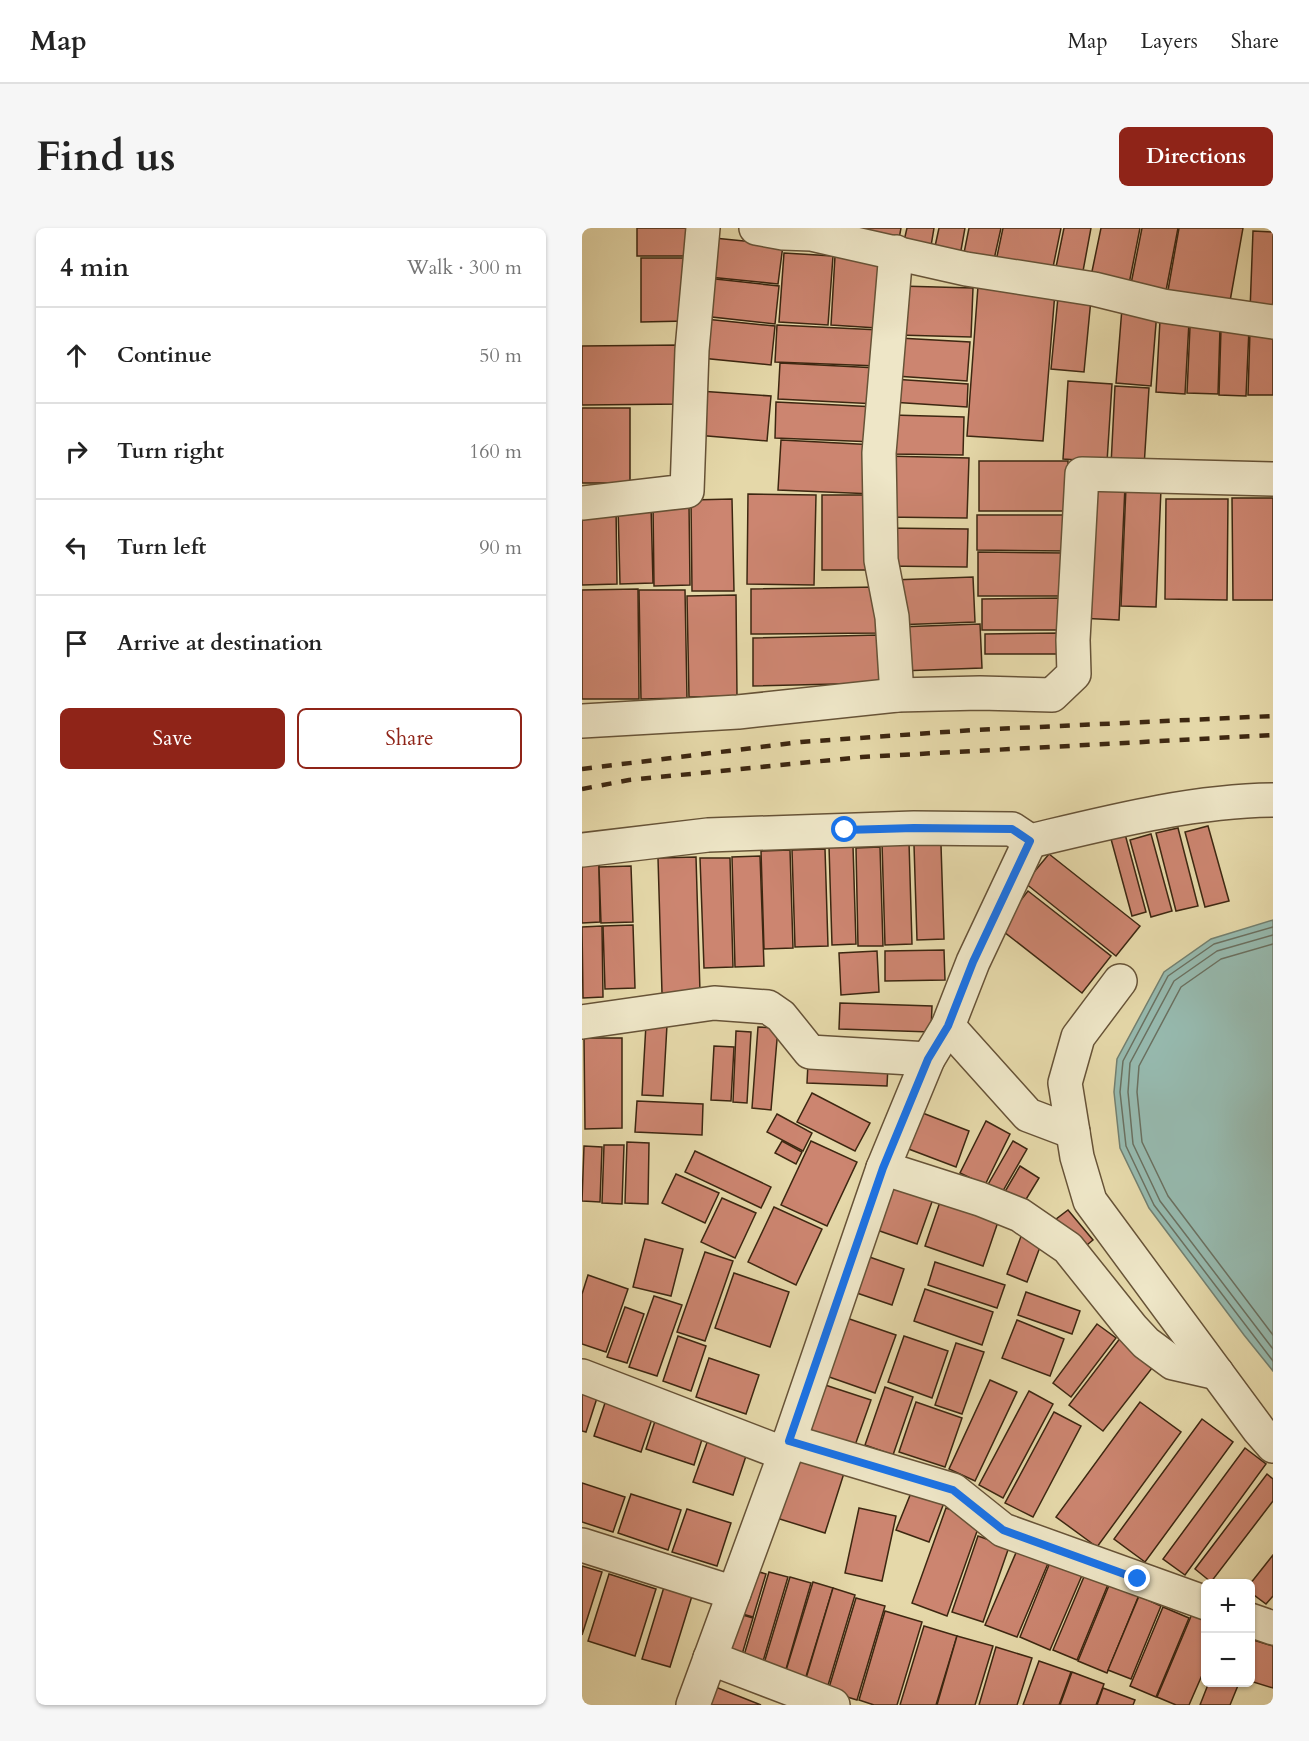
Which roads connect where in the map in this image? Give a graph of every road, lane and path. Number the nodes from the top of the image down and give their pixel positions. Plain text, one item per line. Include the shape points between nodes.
1 (703, 228) edge
2 (756, 228) edge
3 (896, 252) junction
4 (1273, 322) edge
5 (1273, 479) edge
6 (582, 503) edge
7 (897, 695) junction
8 (582, 721) edge
9 (1273, 800) edge
10 (1030, 841) junction
11 (582, 850) edge
12 (1120, 981) dead end
13 (582, 1022) edge
14 (948, 1026) junction
15 (928, 1059) junction
16 (1073, 1132) junction
17 (883, 1168) junction
18 (1217, 1373) junction
19 (582, 1376) edge
20 (1273, 1446) edge
21 (787, 1448) junction
22 (582, 1545) edge
23 (734, 1593) junction
24 (1201, 1601) edge
25 (1255, 1621) edge
26 (1273, 1628) edge
27 (710, 1658) junction
28 (693, 1705) edge
29 (833, 1705) edge

1 - 6 street via 692,350 687,491
2 - 3 street via 811,234
3 - 4 street via 1163,306
3 - 7 street via 879,453 881,560 892,617
5 - 7 street via 1082,474 1074,674 1052,695
7 - 8 street via 738,712
9 - 10 street via 1236,800 1128,817
10 - 11 street via 1012,829 914,828 708,835
10 - 14 street via 973,962
12 - 16 street via 1078,1037 1065,1083
13 - 15 street via 714,1003 768,1007 781,1016 810,1052
14 - 15 street
14 - 16 street via 1028,1115
15 - 17 street
16 - 18 street via 1090,1201
17 - 18 street via 1020,1215 1068,1248 1146,1343 1173,1364
17 - 21 street
18 - 20 street
19 - 21 street
21 - 23 street
21 - 24 street via 953,1490 1003,1530
22 - 23 street
23 - 27 street
25 - 26 street
27 - 28 street
27 - 29 street

